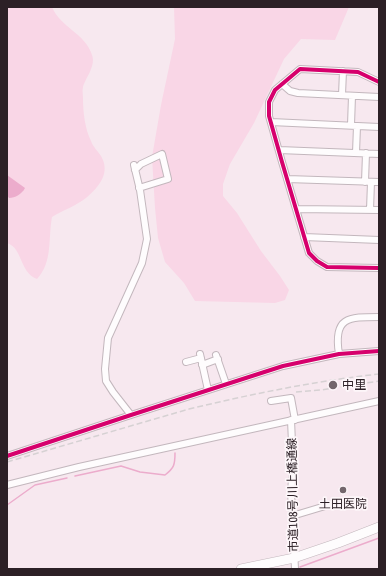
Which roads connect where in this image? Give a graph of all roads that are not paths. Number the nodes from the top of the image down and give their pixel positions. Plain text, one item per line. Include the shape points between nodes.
1 (343, 71) junction
2 (379, 82) edge
3 (282, 84) junction
4 (342, 95) junction
5 (352, 96) junction
6 (379, 97) edge
7 (271, 122) junction
8 (354, 125) junction
9 (379, 126) edge
10 (278, 150) junction
11 (356, 153) junction
12 (366, 153) junction
13 (379, 154) edge
14 (287, 179) junction
15 (368, 182) junction
16 (379, 182) edge
17 (139, 188) junction
18 (296, 209) junction
19 (370, 210) junction
20 (379, 210) edge
21 (304, 237) junction
22 (379, 240) edge
23 (379, 268) edge
24 (379, 317) edge
25 (379, 351) edge
26 (339, 354) junction
27 (201, 359) junction
28 (186, 362) dead end
29 (226, 384) junction
30 (208, 390) junction
31 (379, 400) edge
32 (270, 401) dead end
33 (131, 415) junction
34 (293, 420) junction
35 (7, 456) edge
36 (7, 485) edge
37 (332, 504) dead end
38 (292, 516) junction
39 (379, 527) edge
40 (294, 558) junction
41 (241, 569) edge
42 (295, 569) edge

1 - 2 street via 358,72
1 - 3 street via 300,69
1 - 4 street
3 - 4 street via 290,91 298,93
3 - 7 street via 275,90 269,102
4 - 5 street
5 - 6 street
5 - 8 street
7 - 8 street
7 - 10 street
8 - 9 street
8 - 11 street
10 - 11 street
10 - 14 street
11 - 12 street
12 - 13 street
12 - 15 street
14 - 15 street
14 - 18 street
15 - 16 street
15 - 19 street
17 - 17 street via 134,168 162,154 168,179
17 - 33 street via 147,239 145,253 108,338 105,369 106,381
18 - 19 street
18 - 21 street
19 - 20 street
21 - 22 street
21 - 23 street via 309,253 317,262 327,267
24 - 26 street via 356,317 344,322 339,328 337,340
25 - 26 street
26 - 29 street via 283,366
27 - 28 street
27 - 29 street via 217,357
27 - 30 street
29 - 30 street
30 - 33 street
31 - 34 street
32 - 34 street, 市道108号 川上橋通線 via 291,398
33 - 35 street
34 - 36 street
34 - 38 street, 市道108号 川上橋通線
37 - 38 street
38 - 40 street, 市道108号 川上橋通線
39 - 40 highway
40 - 41 highway
40 - 42 street, 市道108号 川上橋通線

